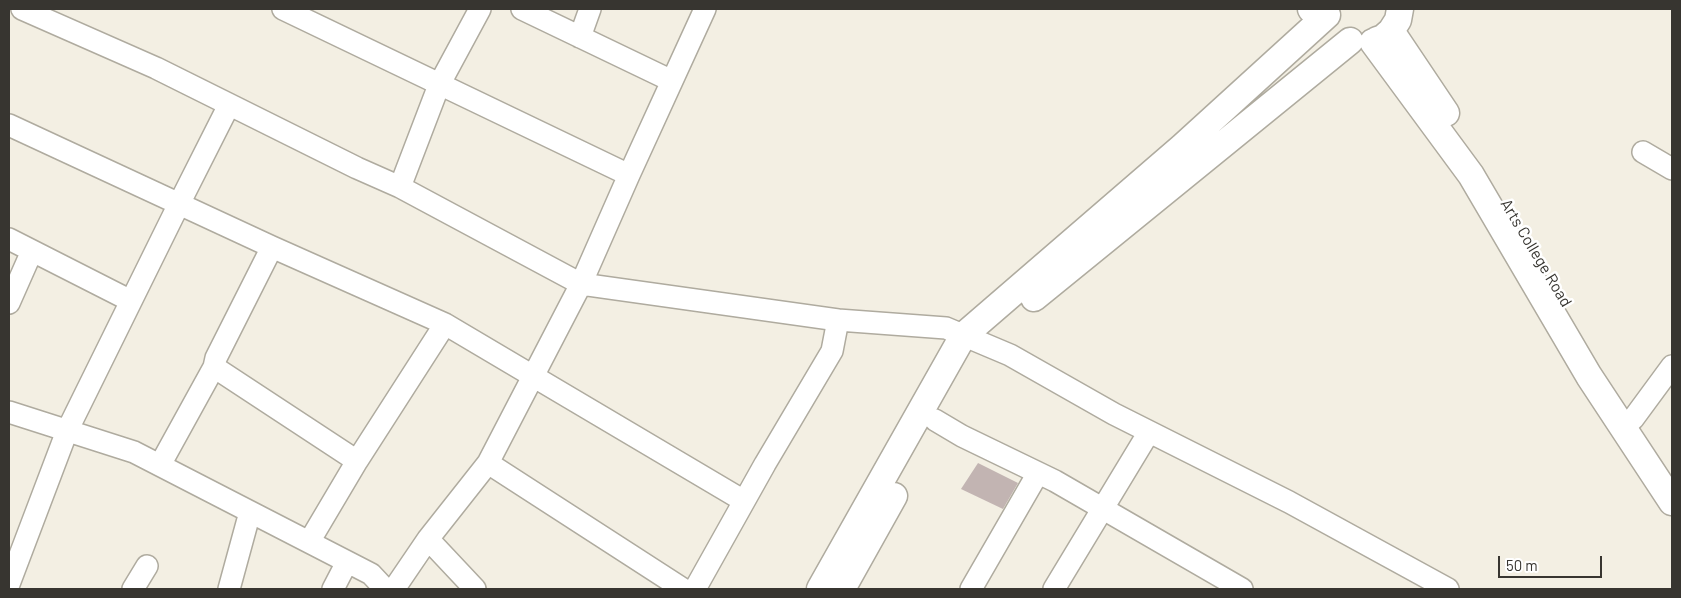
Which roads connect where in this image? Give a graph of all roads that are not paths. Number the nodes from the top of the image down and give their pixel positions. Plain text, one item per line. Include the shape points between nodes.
1 (283, 9) edge
2 (480, 9) edge
3 (522, 9) edge
4 (590, 9) edge
5 (705, 9) edge
6 (32, 11) edge
7 (1321, 11) edge
8 (1379, 31) edge
9 (580, 37) junction
10 (672, 81) junction
11 (441, 84) junction
12 (230, 105) junction
13 (9, 125) edge
14 (1643, 152) dead end
15 (1672, 169) edge
16 (629, 175) junction
17 (400, 187) junction
18 (179, 204) junction
19 (9, 239) edge
20 (272, 247) junction
21 (32, 251) junction
22 (581, 284) junction
23 (131, 301) junction
24 (9, 303) edge
25 (838, 320) junction
26 (445, 324) junction
27 (971, 339) junction
28 (1672, 366) edge
29 (214, 367) junction
30 (534, 377) junction
31 (9, 412) edge
32 (1633, 419) junction
33 (935, 420) junction
34 (67, 431) junction
35 (1149, 432) junction
36 (357, 462) junction
37 (488, 463) junction
38 (160, 465) junction
39 (1038, 473) junction
40 (1672, 481) edge
41 (744, 502) junction
42 (1672, 502) edge
43 (1104, 509) junction
44 (250, 512) junction
45 (428, 539) junction
46 (309, 542) junction
47 (347, 562) junction
48 (147, 566) dead end
49 (9, 584) edge
50 (133, 589) edge
51 (229, 589) edge
52 (333, 589) edge
53 (385, 589) edge
54 (394, 589) edge
55 (474, 589) edge
56 (684, 589) edge
57 (695, 589) edge
58 (820, 589) edge
59 (842, 589) edge
60 (971, 589) edge
61 (1054, 589) edge
62 (1242, 589) edge
63 (1448, 589) edge

1 - 11 street
2 - 11 street
3 - 9 street
4 - 9 street
5 - 10 street
6 - 12 street
7 - 8 main road via 1335,31
7 - 27 main road via 1182,147
8 - 27 main road
8 - 32 main road, Arts College Road via 1529,236
8 - 42 main road via 1471,175 1589,376
9 - 10 street
10 - 16 street
11 - 16 street
11 - 17 street
12 - 17 street
12 - 18 street
13 - 18 street
14 - 15 street
16 - 22 street
17 - 22 street
18 - 20 street
18 - 23 street
19 - 21 street
20 - 26 street
20 - 29 street
21 - 23 street
21 - 24 street
22 - 25 street
22 - 30 street
23 - 34 street
25 - 27 street via 946,328
25 - 41 street via 832,351
26 - 30 street
26 - 36 street
27 - 33 main road
27 - 35 street via 1010,355
27 - 58 main road
28 - 32 street
29 - 36 street
29 - 38 street
30 - 37 street
30 - 41 street
31 - 34 street
32 - 40 main road, Arts College Road
33 - 39 street
33 - 59 main road
34 - 38 street via 134,452
34 - 49 street
35 - 43 street
35 - 63 street via 1289,502
36 - 46 street
37 - 45 street
37 - 56 street
38 - 44 street
39 - 43 street
39 - 60 street
41 - 57 street
43 - 61 street
43 - 62 street
44 - 46 street
44 - 51 street
45 - 54 street
45 - 55 street
46 - 47 street
47 - 52 street
47 - 53 street via 371,574
48 - 50 street

